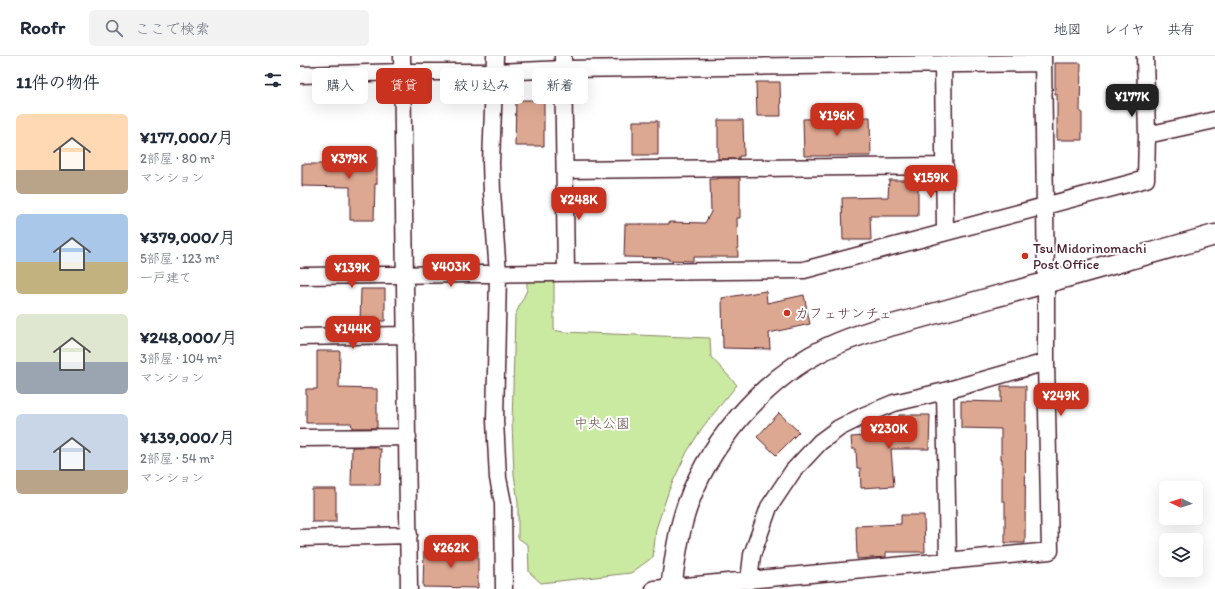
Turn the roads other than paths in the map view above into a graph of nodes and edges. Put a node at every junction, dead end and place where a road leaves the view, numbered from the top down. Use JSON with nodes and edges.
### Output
{"nodes":[{"id":1,"x":1145,"y":56,"type":"edge"},
{"id":2,"x":1043,"y":60,"type":"edge"},
{"id":3,"x":564,"y":62,"type":"edge"},
{"id":4,"x":662,"y":62,"type":"edge"},
{"id":5,"x":402,"y":64,"type":"edge"},
{"id":6,"x":495,"y":64,"type":"edge"},
{"id":7,"x":943,"y":64,"type":"junction"},
{"id":8,"x":300,"y":75,"type":"edge"},
{"id":9,"x":1215,"y":120,"type":"edge"},
{"id":10,"x":1147,"y":135,"type":"junction"},
{"id":11,"x":944,"y":166,"type":"junction"},
{"id":12,"x":565,"y":170,"type":"junction"},
{"id":13,"x":1045,"y":206,"type":"junction"},
{"id":14,"x":945,"y":232,"type":"junction"},
{"id":15,"x":1215,"y":235,"type":"edge"},
{"id":16,"x":566,"y":273,"type":"junction"},
{"id":17,"x":404,"y":274,"type":"junction"},
{"id":18,"x":498,"y":274,"type":"junction"},
{"id":19,"x":300,"y":276,"type":"edge"},
{"id":20,"x":1046,"y":283,"type":"junction"},
{"id":21,"x":406,"y":335,"type":"junction"},
{"id":22,"x":300,"y":337,"type":"edge"},
{"id":23,"x":1046,"y":362,"type":"junction"},
{"id":24,"x":945,"y":391,"type":"junction"},
{"id":25,"x":408,"y":437,"type":"junction"},
{"id":26,"x":300,"y":438,"type":"edge"},
{"id":27,"x":409,"y":535,"type":"junction"},
{"id":28,"x":300,"y":538,"type":"edge"},
{"id":29,"x":948,"y":561,"type":"junction"},
{"id":30,"x":749,"y":581,"type":"junction"},
{"id":31,"x":665,"y":588,"type":"edge"},
{"id":32,"x":409,"y":589,"type":"edge"},
{"id":33,"x":504,"y":589,"type":"edge"}],
"edges":[{"from":1,"to":10,"type":"street"},
{"from":2,"to":7,"type":"street"},
{"from":2,"to":13,"type":"street"},
{"from":3,"to":4,"type":"street"},
{"from":3,"to":6,"type":"street"},
{"from":3,"to":12,"type":"street"},
{"from":4,"to":7,"type":"street"},
{"from":5,"to":6,"type":"street"},
{"from":5,"to":8,"type":"street"},
{"from":5,"to":17,"type":"street"},
{"from":6,"to":18,"type":"street"},
{"from":7,"to":11,"type":"street"},
{"from":9,"to":10,"type":"street"},
{"from":10,"to":13,"type":"street"},
{"from":11,"to":12,"type":"street"},
{"from":11,"to":14,"type":"street"},
{"from":12,"to":16,"type":"street"},
{"from":13,"to":14,"type":"street"},
{"from":13,"to":20,"type":"street"},
{"from":14,"to":16,"type":"street"},
{"from":15,"to":20,"type":"street"},
{"from":16,"to":18,"type":"street"},
{"from":17,"to":18,"type":"street"},
{"from":17,"to":19,"type":"street"},
{"from":17,"to":21,"type":"street"},
{"from":18,"to":33,"type":"street"},
{"from":20,"to":23,"type":"street"},
{"from":20,"to":31,"type":"street"},
{"from":21,"to":22,"type":"street"},
{"from":21,"to":25,"type":"street"},
{"from":23,"to":24,"type":"street"},
{"from":23,"to":29,"type":"street"},
{"from":24,"to":29,"type":"street"},
{"from":24,"to":30,"type":"street"},
{"from":25,"to":26,"type":"street"},
{"from":25,"to":27,"type":"street"},
{"from":27,"to":28,"type":"street"},
{"from":27,"to":32,"type":"street"},
{"from":29,"to":30,"type":"street"},
{"from":30,"to":31,"type":"street"}]}
